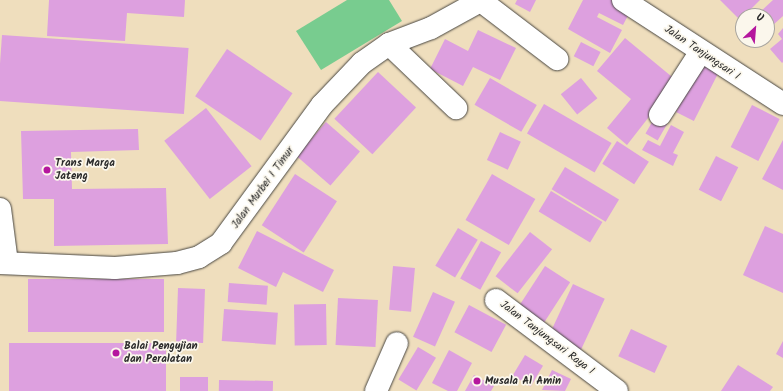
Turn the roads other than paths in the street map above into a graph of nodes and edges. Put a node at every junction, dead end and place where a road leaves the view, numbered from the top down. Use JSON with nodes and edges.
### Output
{"nodes":[{"id":1,"x":623,"y":0,"type":"edge"},
{"id":2,"x":482,"y":1,"type":"edge"},
{"id":3,"x":389,"y":44,"type":"junction"},
{"id":4,"x":700,"y":53,"type":"junction"},
{"id":5,"x":556,"y":59,"type":"dead end"},
{"id":6,"x":783,"y":104,"type":"edge"},
{"id":7,"x":456,"y":108,"type":"dead end"},
{"id":8,"x":660,"y":115,"type":"dead end"},
{"id":9,"x":0,"y":209,"type":"edge"},
{"id":10,"x":4,"y":263,"type":"edge"},
{"id":11,"x":496,"y":300,"type":"dead end"},
{"id":12,"x":397,"y":343,"type":"dead end"},
{"id":13,"x":376,"y":391,"type":"edge"},
{"id":14,"x":617,"y":391,"type":"edge"}],
"edges":[{"from":1,"to":4,"type":"street","name":"Jalan Tanjungsari I"},
{"from":2,"to":3,"type":"street","name":"Jalan Murbei I Timur"},
{"from":2,"to":5,"type":"street"},
{"from":3,"to":7,"type":"street"},
{"from":3,"to":10,"type":"street","name":"Jalan Murbei I Timur"},
{"from":4,"to":6,"type":"street","name":"Jalan Tanjungsari I"},
{"from":4,"to":8,"type":"street"},
{"from":9,"to":10,"type":"street"},
{"from":11,"to":14,"type":"street","name":"Jalan Tanjungsari Raya I"},
{"from":12,"to":13,"type":"street"}]}
